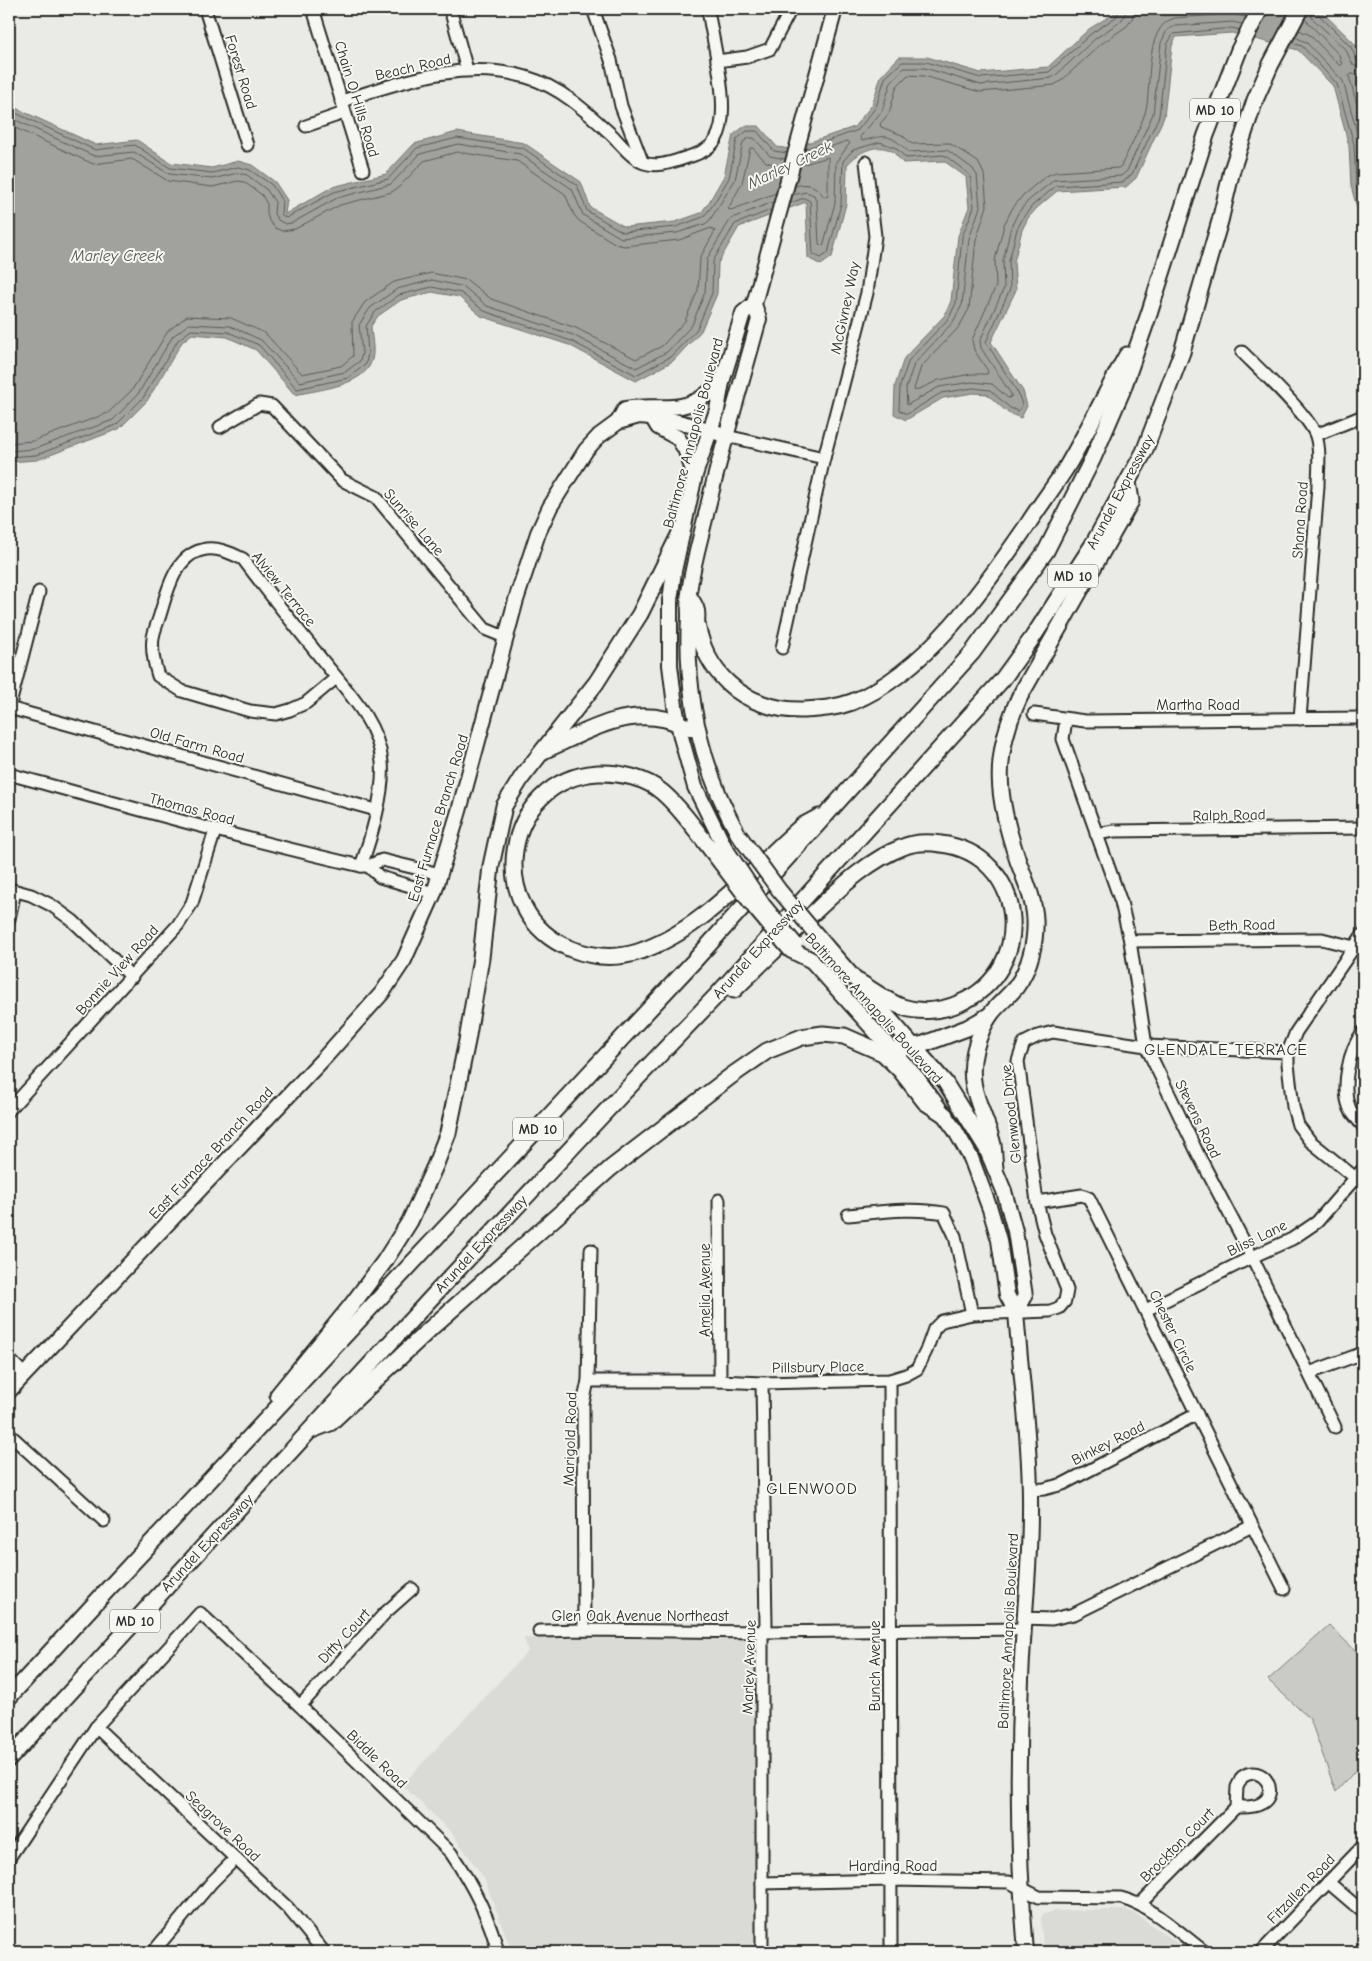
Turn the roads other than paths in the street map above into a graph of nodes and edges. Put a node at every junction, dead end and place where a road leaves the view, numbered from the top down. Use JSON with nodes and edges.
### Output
{"nodes":[{"id":1,"x":205,"y":9,"type":"edge"},
{"id":2,"x":313,"y":9,"type":"edge"},
{"id":3,"x":450,"y":9,"type":"edge"},
{"id":4,"x":593,"y":9,"type":"edge"},
{"id":5,"x":708,"y":9,"type":"edge"},
{"id":6,"x":790,"y":9,"type":"edge"},
{"id":7,"x":836,"y":9,"type":"edge"},
{"id":8,"x":1260,"y":9,"type":"edge"},
{"id":9,"x":1300,"y":9,"type":"edge"},
{"id":10,"x":718,"y":61,"type":"junction"},
{"id":11,"x":466,"y":70,"type":"junction"},
{"id":12,"x":341,"y":101,"type":"junction"},
{"id":13,"x":344,"y":113,"type":"junction"},
{"id":14,"x":306,"y":126,"type":"dead end"},
{"id":15,"x":248,"y":145,"type":"dead end"},
{"id":16,"x":866,"y":162,"type":"dead end"},
{"id":17,"x":643,"y":163,"type":"junction"},
{"id":18,"x":363,"y":170,"type":"dead end"},
{"id":19,"x":754,"y":304,"type":"junction"},
{"id":20,"x":1148,"y":314,"type":"junction"},
{"id":21,"x":1242,"y":352,"type":"dead end"},
{"id":22,"x":722,"y":382,"type":"junction"},
{"id":23,"x":1363,"y":416,"type":"edge"},
{"id":24,"x":652,"y":417,"type":"junction"},
{"id":25,"x":618,"y":422,"type":"junction"},
{"id":26,"x":220,"y":427,"type":"dead end"},
{"id":27,"x":710,"y":430,"type":"junction"},
{"id":28,"x":1316,"y":435,"type":"junction"},
{"id":29,"x":726,"y":436,"type":"junction"},
{"id":30,"x":824,"y":458,"type":"junction"},
{"id":31,"x":695,"y":475,"type":"junction"},
{"id":32,"x":1128,"y":482,"type":"junction"},
{"id":33,"x":682,"y":529,"type":"junction"},
{"id":34,"x":39,"y":592,"type":"dead end"},
{"id":35,"x":689,"y":596,"type":"junction"},
{"id":36,"x":507,"y":638,"type":"junction"},
{"id":37,"x":782,"y":648,"type":"dead end"},
{"id":38,"x":336,"y":678,"type":"junction"},
{"id":39,"x":9,"y":708,"type":"edge"},
{"id":40,"x":1034,"y":714,"type":"dead end"},
{"id":41,"x":1363,"y":718,"type":"edge"},
{"id":42,"x":1300,"y":719,"type":"junction"},
{"id":43,"x":1066,"y":720,"type":"junction"},
{"id":44,"x":678,"y":724,"type":"junction"},
{"id":45,"x":698,"y":730,"type":"junction"},
{"id":46,"x":542,"y":751,"type":"junction"},
{"id":47,"x":9,"y":774,"type":"edge"},
{"id":48,"x":376,"y":810,"type":"junction"},
{"id":49,"x":831,"y":810,"type":"junction"},
{"id":50,"x":1363,"y":828,"type":"edge"},
{"id":51,"x":214,"y":831,"type":"junction"},
{"id":52,"x":1096,"y":834,"type":"junction"},
{"id":53,"x":720,"y":852,"type":"junction"},
{"id":54,"x":364,"y":866,"type":"junction"},
{"id":55,"x":440,"y":874,"type":"junction"},
{"id":56,"x":12,"y":890,"type":"edge"},
{"id":57,"x":434,"y":893,"type":"junction"},
{"id":58,"x":9,"y":918,"type":"edge"},
{"id":59,"x":1363,"y":934,"type":"edge"},
{"id":60,"x":1130,"y":941,"type":"junction"},
{"id":61,"x":1354,"y":947,"type":"junction"},
{"id":62,"x":811,"y":960,"type":"joint"},
{"id":63,"x":132,"y":977,"type":"junction"},
{"id":64,"x":859,"y":982,"type":"junction"},
{"id":65,"x":716,"y":996,"type":"junction"},
{"id":66,"x":990,"y":1015,"type":"junction"},
{"id":67,"x":1363,"y":1032,"type":"edge"},
{"id":68,"x":913,"y":1046,"type":"junction"},
{"id":69,"x":1146,"y":1046,"type":"junction"},
{"id":70,"x":893,"y":1050,"type":"junction"},
{"id":71,"x":1288,"y":1052,"type":"junction"},
{"id":72,"x":9,"y":1110,"type":"edge"},
{"id":73,"x":945,"y":1115,"type":"junction"},
{"id":74,"x":1363,"y":1126,"type":"edge"},
{"id":75,"x":995,"y":1168,"type":"junction"},
{"id":76,"x":1361,"y":1177,"type":"edge"},
{"id":77,"x":719,"y":1200,"type":"dead end"},
{"id":78,"x":1037,"y":1202,"type":"junction"},
{"id":79,"x":848,"y":1215,"type":"dead end"},
{"id":80,"x":591,"y":1250,"type":"dead end"},
{"id":81,"x":1252,"y":1257,"type":"junction"},
{"id":82,"x":1146,"y":1310,"type":"junction"},
{"id":83,"x":1016,"y":1312,"type":"junction"},
{"id":84,"x":972,"y":1314,"type":"junction"},
{"id":85,"x":1363,"y":1353,"type":"edge"},
{"id":86,"x":9,"y":1359,"type":"edge"},
{"id":87,"x":1309,"y":1373,"type":"junction"},
{"id":88,"x":24,"y":1374,"type":"junction"},
{"id":89,"x":890,"y":1380,"type":"junction"},
{"id":90,"x":588,"y":1381,"type":"junction"},
{"id":91,"x":720,"y":1381,"type":"junction"},
{"id":92,"x":762,"y":1383,"type":"junction"},
{"id":93,"x":9,"y":1391,"type":"edge"},
{"id":94,"x":1197,"y":1414,"type":"junction"},
{"id":95,"x":1335,"y":1426,"type":"dead end"},
{"id":96,"x":308,"y":1431,"type":"junction"},
{"id":97,"x":9,"y":1434,"type":"edge"},
{"id":98,"x":243,"y":1445,"type":"junction"},
{"id":99,"x":1030,"y":1490,"type":"junction"},
{"id":100,"x":104,"y":1521,"type":"dead end"},
{"id":101,"x":1252,"y":1526,"type":"junction"},
{"id":102,"x":412,"y":1589,"type":"dead end"},
{"id":103,"x":1284,"y":1589,"type":"dead end"},
{"id":104,"x":1024,"y":1623,"type":"junction"},
{"id":105,"x":584,"y":1630,"type":"junction"},
{"id":106,"x":890,"y":1630,"type":"junction"},
{"id":107,"x":539,"y":1631,"type":"dead end"},
{"id":108,"x":762,"y":1632,"type":"junction"},
{"id":109,"x":9,"y":1697,"type":"edge"},
{"id":110,"x":300,"y":1706,"type":"junction"},
{"id":111,"x":96,"y":1727,"type":"junction"},
{"id":112,"x":9,"y":1759,"type":"edge"},
{"id":113,"x":1236,"y":1807,"type":"dead end"},
{"id":114,"x":1363,"y":1846,"type":"edge"},
{"id":115,"x":9,"y":1858,"type":"edge"},
{"id":116,"x":235,"y":1859,"type":"junction"},
{"id":117,"x":891,"y":1880,"type":"junction"},
{"id":118,"x":1328,"y":1882,"type":"junction"},
{"id":119,"x":762,"y":1883,"type":"junction"},
{"id":120,"x":1022,"y":1888,"type":"junction"},
{"id":121,"x":1140,"y":1904,"type":"junction"},
{"id":122,"x":1363,"y":1912,"type":"edge"},
{"id":123,"x":153,"y":1952,"type":"edge"},
{"id":124,"x":324,"y":1952,"type":"edge"},
{"id":125,"x":498,"y":1952,"type":"edge"},
{"id":126,"x":762,"y":1952,"type":"edge"},
{"id":127,"x":891,"y":1952,"type":"edge"},
{"id":128,"x":1026,"y":1952,"type":"edge"},
{"id":129,"x":1205,"y":1952,"type":"edge"},
{"id":130,"x":1261,"y":1952,"type":"edge"}],
"edges":[{"from":1,"to":15,"type":"street","name":"Forest Road"},
{"from":2,"to":12,"type":"street","name":"Chain O Hills Road"},
{"from":3,"to":11,"type":"street"},
{"from":4,"to":17,"type":"street"},
{"from":5,"to":10,"type":"street"},
{"from":6,"to":10,"type":"street"},
{"from":7,"to":19,"type":"main road","name":"Baltimore Annapolis Boulevard"},
{"from":8,"to":20,"type":"highway","number":"MD 10"},
{"from":9,"to":32,"type":"highway","name":"Arundel Expressway","number":"MD 10"},
{"from":10,"to":17,"type":"street"},
{"from":11,"to":12,"type":"street","name":"Beach Road"},
{"from":11,"to":17,"type":"street","name":"Beach Road"},
{"from":12,"to":13,"type":"street","name":"Chain O Hills Road"},
{"from":13,"to":14,"type":"street"},
{"from":13,"to":18,"type":"street","name":"Chain O Hills Road"},
{"from":16,"to":30,"type":"street","name":"McGivney Way"},
{"from":19,"to":22,"type":"main road","name":"Baltimore Annapolis Boulevard"},
{"from":19,"to":29,"type":"main road","name":"Baltimore Annapolis Boulevard"},
{"from":20,"to":35,"type":"highway"},
{"from":20,"to":49,"type":"highway","number":"MD 10"},
{"from":21,"to":28,"type":"street","name":"Shana Road"},
{"from":22,"to":25,"type":"main road"},
{"from":22,"to":27,"type":"main road","name":"Baltimore Annapolis Boulevard"},
{"from":23,"to":28,"type":"street"},
{"from":24,"to":25,"type":"main road","name":"East Furnace Branch Road"},
{"from":24,"to":27,"type":"main road","name":"East Furnace Branch Road"},
{"from":24,"to":31,"type":"main road"},
{"from":25,"to":36,"type":"main road","name":"East Furnace Branch Road"},
{"from":26,"to":36,"type":"street","name":"Sunrise Lane"},
{"from":27,"to":29,"type":"main road","name":"East Furnace Branch Road"},
{"from":27,"to":31,"type":"main road","name":"Baltimore Annapolis Boulevard"},
{"from":28,"to":42,"type":"street","name":"Shana Road"},
{"from":29,"to":30,"type":"street"},
{"from":29,"to":35,"type":"main road","name":"Baltimore Annapolis Boulevard"},
{"from":30,"to":37,"type":"street","name":"McGivney Way"},
{"from":31,"to":33,"type":"main road","name":"Baltimore Annapolis Boulevard"},
{"from":32,"to":65,"type":"highway","name":"Arundel Expressway","number":"MD 10"},
{"from":32,"to":66,"type":"highway"},
{"from":33,"to":44,"type":"main road","name":"Baltimore Annapolis Boulevard"},
{"from":33,"to":46,"type":"highway"},
{"from":34,"to":39,"type":"street"},
{"from":35,"to":45,"type":"main road","name":"Baltimore Annapolis Boulevard"},
{"from":36,"to":55,"type":"main road","name":"East Furnace Branch Road"},
{"from":38,"to":38,"type":"street","name":"Alview Terrace"},
{"from":38,"to":48,"type":"street","name":"Alview Terrace"},
{"from":39,"to":48,"type":"street","name":"Old Farm Road"},
{"from":40,"to":43,"type":"street","name":"Martha Road"},
{"from":41,"to":42,"type":"street","name":"Martha Road"},
{"from":42,"to":43,"type":"street","name":"Martha Road"},
{"from":43,"to":52,"type":"street","name":"Stevens Road"},
{"from":44,"to":45,"type":"highway"},
{"from":44,"to":46,"type":"highway"},
{"from":44,"to":53,"type":"main road","name":"Baltimore Annapolis Boulevard"},
{"from":45,"to":64,"type":"main road","name":"Baltimore Annapolis Boulevard","bridge":true},
{"from":46,"to":98,"type":"highway"},
{"from":47,"to":51,"type":"street","name":"Thomas Road"},
{"from":48,"to":54,"type":"street","name":"Alview Terrace"},
{"from":49,"to":53,"type":"highway"},
{"from":49,"to":98,"type":"highway","number":"MD 10"},
{"from":50,"to":52,"type":"street","name":"Ralph Road"},
{"from":51,"to":54,"type":"street","name":"Thomas Road"},
{"from":51,"to":63,"type":"street","name":"Bonnie View Road"},
{"from":52,"to":60,"type":"street","name":"Stevens Road"},
{"from":53,"to":62,"type":"highway","bridge":true},
{"from":54,"to":55,"type":"street","name":"Thomas Road"},
{"from":54,"to":57,"type":"street","name":"Thomas Road"},
{"from":55,"to":57,"type":"main road","name":"East Furnace Branch Road"},
{"from":56,"to":58,"type":"street"},
{"from":56,"to":63,"type":"street"},
{"from":57,"to":88,"type":"main road","name":"East Furnace Branch Road"},
{"from":59,"to":61,"type":"street"},
{"from":60,"to":61,"type":"street","name":"Beth Road"},
{"from":60,"to":69,"type":"street","name":"Stevens Road"},
{"from":61,"to":71,"type":"street"},
{"from":62,"to":70,"type":"main road","name":"Baltimore Annapolis Boulevard"},
{"from":63,"to":72,"type":"street","name":"Bonnie View Road"},
{"from":64,"to":65,"type":"highway"},
{"from":64,"to":68,"type":"main road","name":"Baltimore Annapolis Boulevard"},
{"from":65,"to":96,"type":"highway","name":"Arundel Expressway","number":"MD 10"},
{"from":66,"to":68,"type":"highway"},
{"from":66,"to":75,"type":"highway"},
{"from":67,"to":74,"type":"street"},
{"from":68,"to":70,"type":"highway"},
{"from":68,"to":75,"type":"main road","name":"Baltimore Annapolis Boulevard"},
{"from":69,"to":71,"type":"street","name":"Glenwood Drive"},
{"from":69,"to":78,"type":"street","name":"Glenwood Drive"},
{"from":69,"to":81,"type":"street","name":"Stevens Road"},
{"from":70,"to":73,"type":"main road","name":"Baltimore Annapolis Boulevard"},
{"from":71,"to":76,"type":"street"},
{"from":73,"to":83,"type":"main road","name":"Baltimore Annapolis Boulevard"},
{"from":73,"to":96,"type":"highway"},
{"from":75,"to":83,"type":"main road","name":"Baltimore Annapolis Boulevard"},
{"from":76,"to":81,"type":"street","name":"Bliss Lane"},
{"from":77,"to":91,"type":"street","name":"Amelia Avenue"},
{"from":78,"to":82,"type":"street","name":"Chester Circle"},
{"from":78,"to":83,"type":"street","name":"Glenwood Drive"},
{"from":79,"to":84,"type":"street"},
{"from":80,"to":90,"type":"street","name":"Marigold Road"},
{"from":81,"to":82,"type":"street","name":"Bliss Lane"},
{"from":81,"to":87,"type":"street","name":"Stevens Road"},
{"from":82,"to":94,"type":"street","name":"Chester Circle"},
{"from":83,"to":84,"type":"street","name":"Pillsbury Place"},
{"from":83,"to":99,"type":"main road","name":"Baltimore Annapolis Boulevard"},
{"from":84,"to":89,"type":"street","name":"Pillsbury Place"},
{"from":85,"to":87,"type":"street"},
{"from":86,"to":88,"type":"street"},
{"from":87,"to":95,"type":"street","name":"Stevens Road"},
{"from":88,"to":93,"type":"main road","name":"East Furnace Branch Road"},
{"from":89,"to":92,"type":"street","name":"Pillsbury Place"},
{"from":89,"to":106,"type":"street","name":"Bunch Avenue"},
{"from":90,"to":91,"type":"street","name":"Pillsbury Place"},
{"from":90,"to":105,"type":"street","name":"Marigold Road"},
{"from":91,"to":92,"type":"street","name":"Pillsbury Place"},
{"from":92,"to":108,"type":"street","name":"Marley Avenue"},
{"from":94,"to":99,"type":"street","name":"Binkey Road"},
{"from":94,"to":101,"type":"street","name":"Chester Circle"},
{"from":96,"to":112,"type":"highway","name":"Arundel Expressway","number":"MD 10"},
{"from":97,"to":100,"type":"street"},
{"from":98,"to":109,"type":"highway","number":"MD 10"},
{"from":99,"to":104,"type":"main road","name":"Baltimore Annapolis Boulevard"},
{"from":101,"to":103,"type":"street","name":"Chester Circle"},
{"from":101,"to":104,"type":"street"},
{"from":102,"to":110,"type":"street","name":"Ditty Court"},
{"from":104,"to":106,"type":"street","name":"Glen Oak Avenue Northeast"},
{"from":104,"to":120,"type":"main road","name":"Baltimore Annapolis Boulevard"},
{"from":105,"to":107,"type":"street","name":"Glen Oak Avenue Northeast"},
{"from":105,"to":108,"type":"street","name":"Glen Oak Avenue Northeast"},
{"from":106,"to":108,"type":"street","name":"Glen Oak Avenue Northeast"},
{"from":106,"to":117,"type":"street","name":"Bunch Avenue"},
{"from":108,"to":119,"type":"street","name":"Marley Avenue"},
{"from":110,"to":111,"type":"street","name":"Biddle Road"},
{"from":110,"to":125,"type":"street","name":"Biddle Road"},
{"from":111,"to":115,"type":"street"},
{"from":111,"to":116,"type":"street","name":"Seagrove Road"},
{"from":113,"to":121,"type":"street","name":"Brockton Court"},
{"from":114,"to":118,"type":"street","name":"Fitzallen Road"},
{"from":116,"to":123,"type":"street"},
{"from":116,"to":124,"type":"street","name":"Seagrove Road"},
{"from":117,"to":119,"type":"street","name":"Harding Road"},
{"from":117,"to":120,"type":"street","name":"Harding Road"},
{"from":117,"to":127,"type":"street","name":"Bunch Avenue"},
{"from":118,"to":122,"type":"street"},
{"from":118,"to":130,"type":"street","name":"Fitzallen Road"},
{"from":119,"to":126,"type":"street","name":"Marley Avenue"},
{"from":120,"to":121,"type":"street","name":"Harding Road"},
{"from":120,"to":128,"type":"main road","name":"Baltimore Annapolis Boulevard"},
{"from":121,"to":129,"type":"street"}]}
